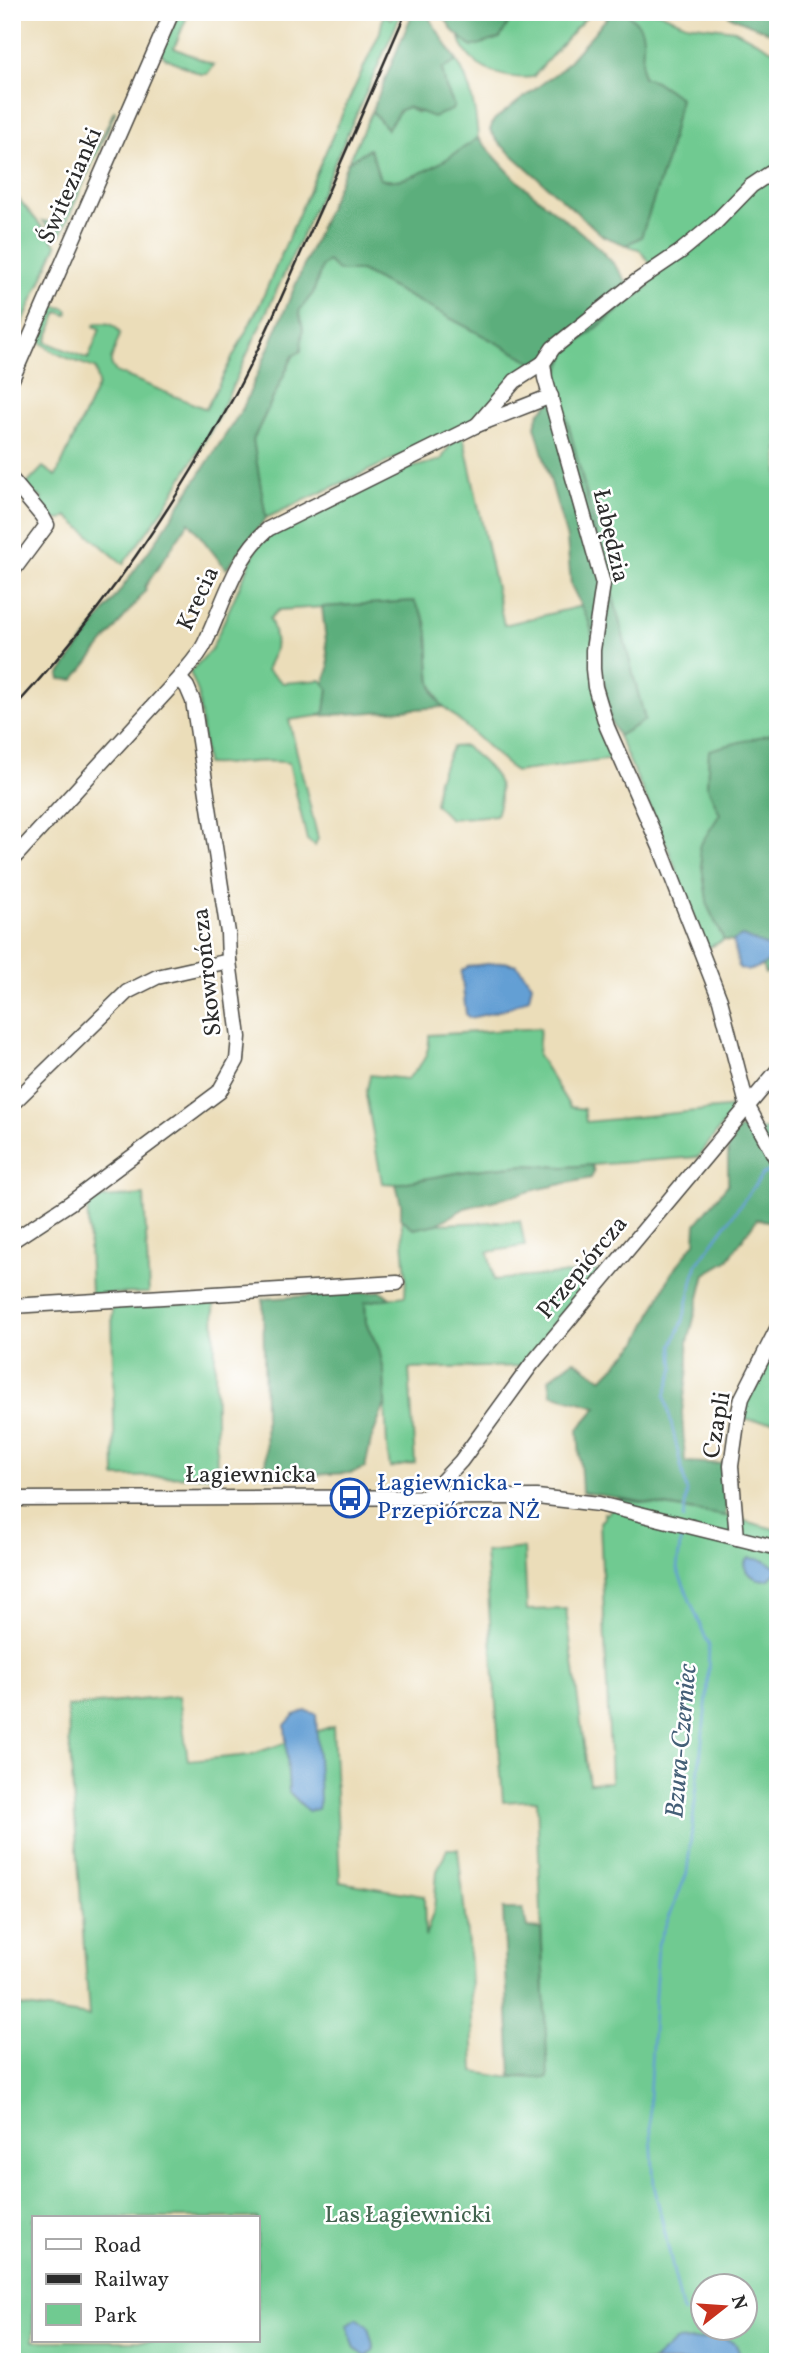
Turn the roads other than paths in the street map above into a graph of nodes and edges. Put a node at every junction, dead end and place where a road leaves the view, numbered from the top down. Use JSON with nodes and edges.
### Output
{"nodes":[{"id":1,"x":172,"y":12,"type":"edge"},
{"id":2,"x":778,"y":167,"type":"edge"},
{"id":3,"x":543,"y":363,"type":"junction"},
{"id":4,"x":12,"y":379,"type":"edge"},
{"id":5,"x":551,"y":396,"type":"junction"},
{"id":6,"x":477,"y":425,"type":"junction"},
{"id":7,"x":12,"y":480,"type":"edge"},
{"id":8,"x":12,"y":572,"type":"edge"},
{"id":9,"x":179,"y":678,"type":"junction"},
{"id":10,"x":12,"y":860,"type":"edge"},
{"id":11,"x":229,"y":961,"type":"junction"},
{"id":12,"x":778,"y":1070,"type":"edge"},
{"id":13,"x":12,"y":1104,"type":"edge"},
{"id":14,"x":747,"y":1105,"type":"junction"},
{"id":15,"x":777,"y":1160,"type":"edge"},
{"id":16,"x":12,"y":1241,"type":"edge"},
{"id":17,"x":397,"y":1283,"type":"dead end"},
{"id":18,"x":12,"y":1306,"type":"edge"},
{"id":19,"x":778,"y":1327,"type":"edge"},
{"id":20,"x":427,"y":1497,"type":"junction"},
{"id":21,"x":12,"y":1499,"type":"edge"},
{"id":22,"x":737,"y":1538,"type":"junction"},
{"id":23,"x":778,"y":1548,"type":"edge"}],
"edges":[{"from":1,"to":4,"type":"street","name":"Świtezianki"},
{"from":2,"to":3,"type":"street"},
{"from":3,"to":5,"type":"street","name":"Łabędzia"},
{"from":3,"to":6,"type":"street","name":"Krecia"},
{"from":5,"to":6,"type":"street","name":"Krecia"},
{"from":5,"to":14,"type":"street","name":"Łabędzia"},
{"from":6,"to":9,"type":"street","name":"Krecia"},
{"from":7,"to":8,"type":"street"},
{"from":9,"to":10,"type":"street","name":"Krecia"},
{"from":9,"to":11,"type":"street","name":"Skowrończa"},
{"from":11,"to":13,"type":"street"},
{"from":11,"to":16,"type":"street","name":"Skowrończa"},
{"from":12,"to":14,"type":"street","name":"Przepiórcza"},
{"from":14,"to":15,"type":"street","name":"Łabędzia"},
{"from":14,"to":20,"type":"street","name":"Przepiórcza"},
{"from":17,"to":18,"type":"street"},
{"from":19,"to":22,"type":"street","name":"Czapli"},
{"from":20,"to":21,"type":"street","name":"Łagiewnicka"},
{"from":20,"to":22,"type":"street","name":"Łagiewnicka"},
{"from":22,"to":23,"type":"street","name":"Łagiewnicka"}]}
